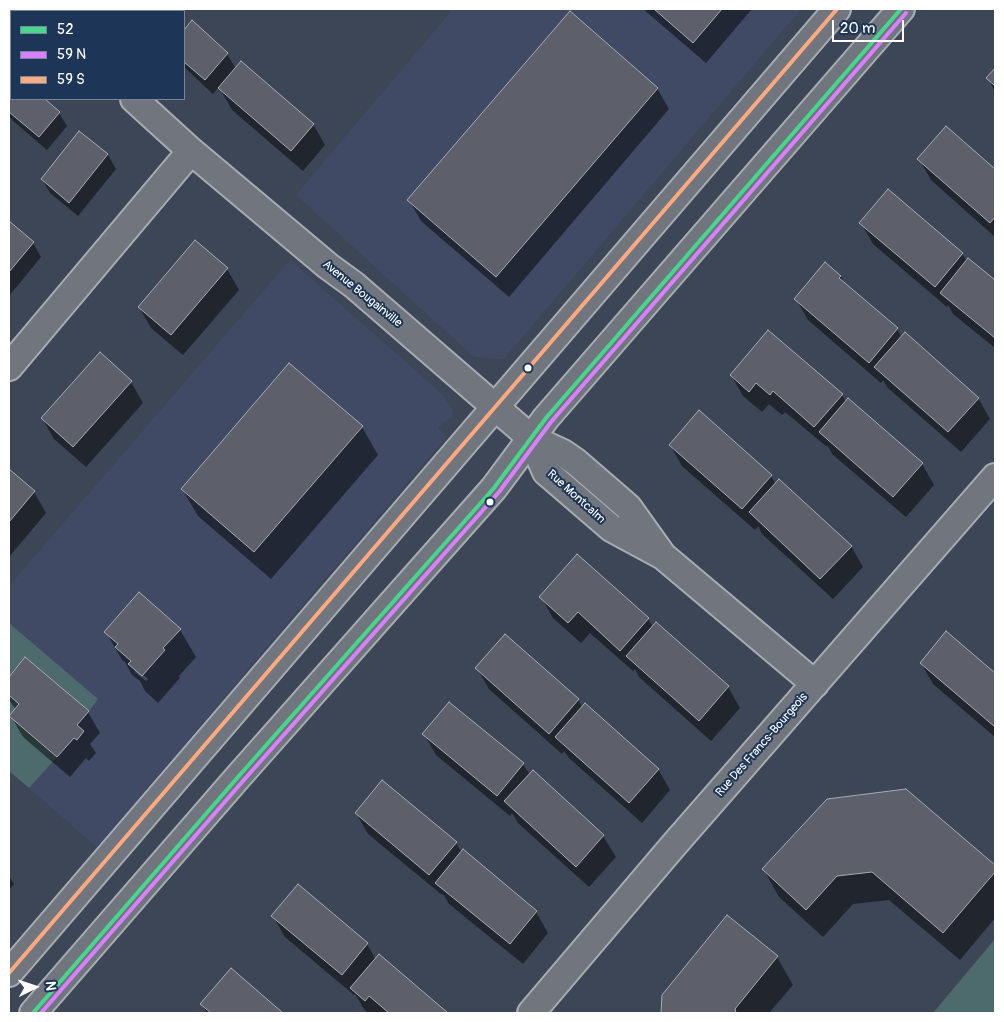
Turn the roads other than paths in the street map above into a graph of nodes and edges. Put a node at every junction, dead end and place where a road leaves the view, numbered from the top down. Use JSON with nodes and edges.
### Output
{"nodes":[{"id":1,"x":837,"y":9,"type":"edge"},
{"id":2,"x":901,"y":9,"type":"edge"},
{"id":3,"x":135,"y":100,"type":"edge"},
{"id":4,"x":191,"y":151,"type":"junction"},
{"id":5,"x":9,"y":367,"type":"edge"},
{"id":6,"x":495,"y":407,"type":"junction"},
{"id":7,"x":531,"y":438,"type":"junction"},
{"id":8,"x":995,"y":477,"type":"edge"},
{"id":9,"x":815,"y":684,"type":"junction"},
{"id":10,"x":9,"y":973,"type":"edge"},
{"id":11,"x":33,"y":1013,"type":"edge"},
{"id":12,"x":531,"y":1013,"type":"edge"}],
"edges":[{"from":1,"to":6,"type":"street"},
{"from":2,"to":7,"type":"street"},
{"from":3,"to":4,"type":"street","name":"Avenue Bougainville"},
{"from":4,"to":5,"type":"street"},
{"from":4,"to":6,"type":"street","name":"Avenue Bougainville"},
{"from":6,"to":7,"type":"street","name":"Avenue Bougainville"},
{"from":6,"to":10,"type":"street"},
{"from":7,"to":9,"type":"street","name":"Rue Montcalm"},
{"from":7,"to":11,"type":"street"},
{"from":8,"to":9,"type":"street","name":"Rue Des Francs-Bourgeois"},
{"from":9,"to":12,"type":"street","name":"Rue Des Francs-Bourgeois"}]}
